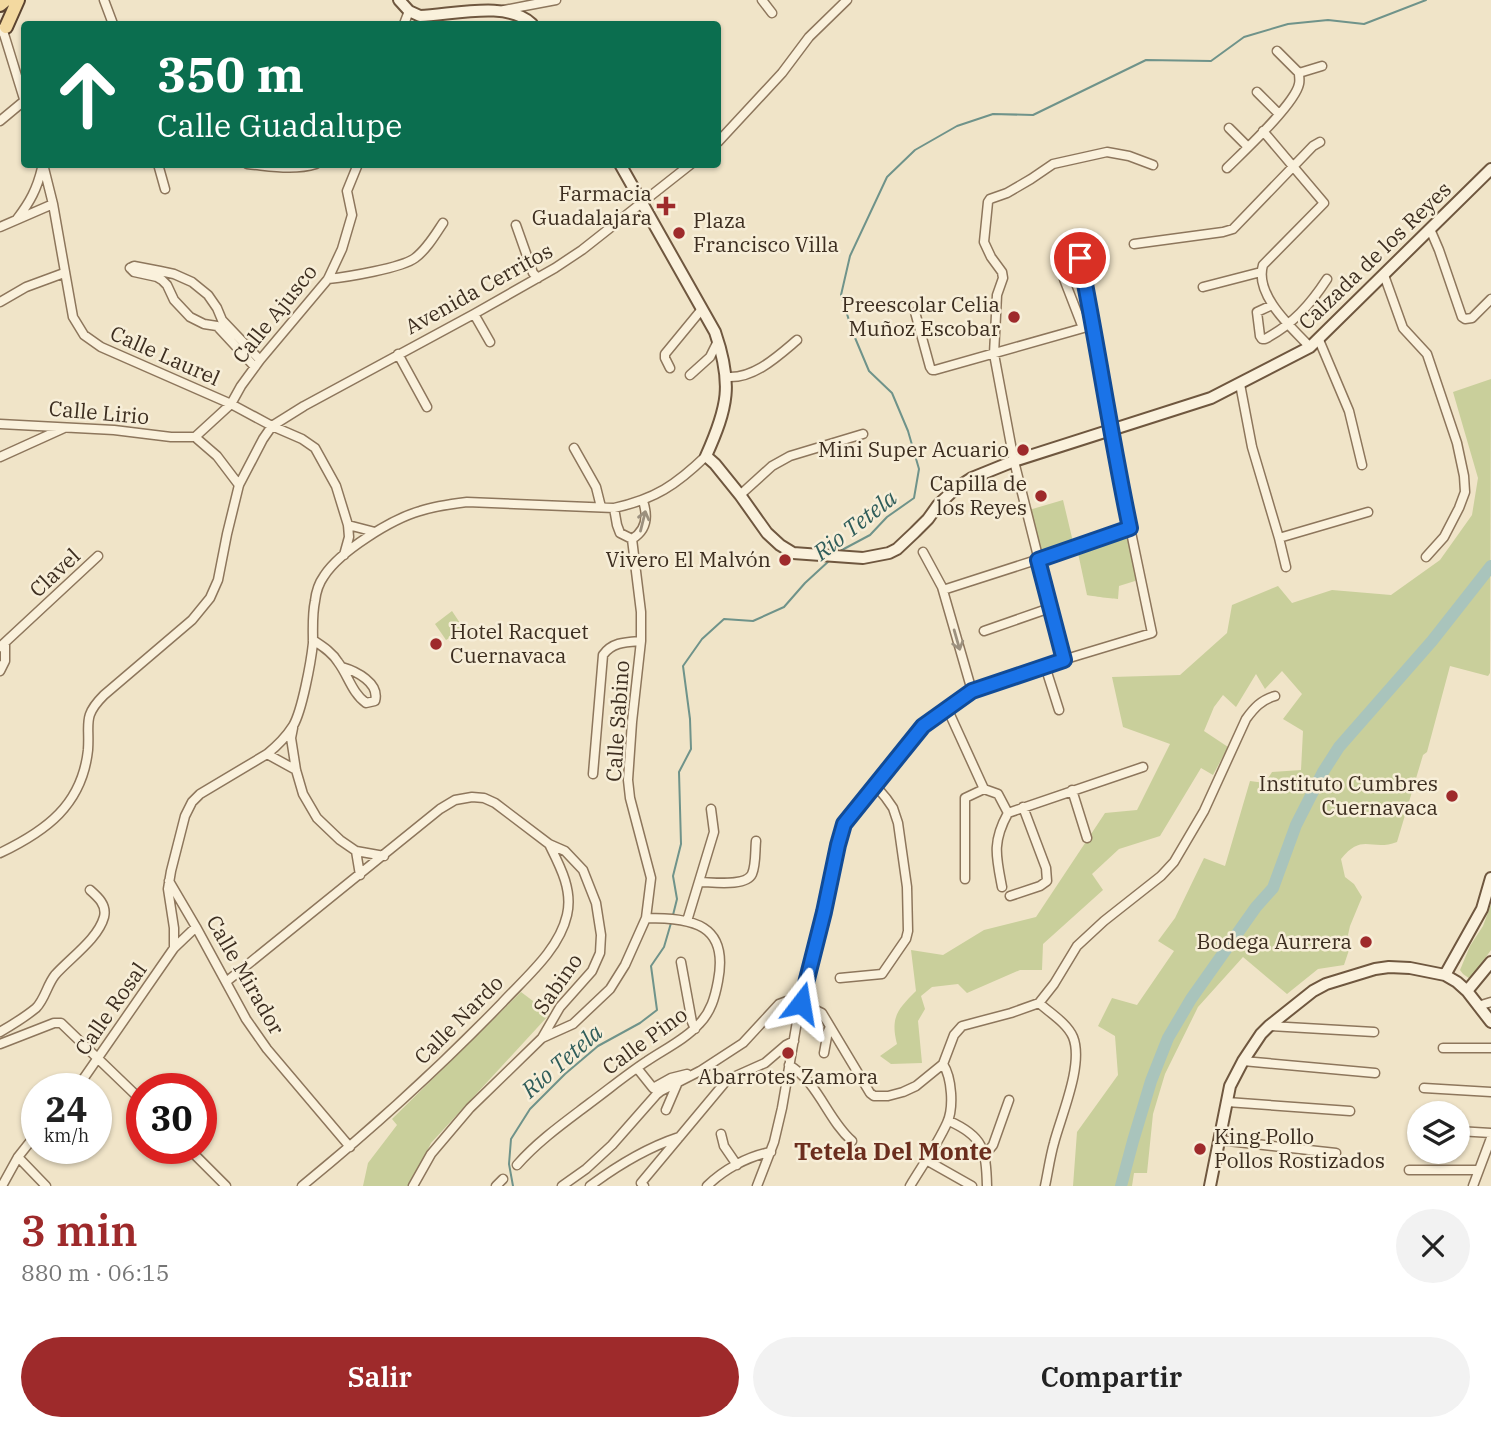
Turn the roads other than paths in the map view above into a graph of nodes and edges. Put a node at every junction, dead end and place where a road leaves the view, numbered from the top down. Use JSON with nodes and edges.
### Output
{"nodes":[{"id":1,"x":18,"y":0,"type":"edge"},
{"id":2,"x":104,"y":0,"type":"edge"},
{"id":3,"x":399,"y":0,"type":"edge"},
{"id":4,"x":556,"y":0,"type":"edge"},
{"id":5,"x":762,"y":0,"type":"edge"},
{"id":6,"x":847,"y":0,"type":"edge"},
{"id":7,"x":3,"y":1,"type":"edge"},
{"id":8,"x":504,"y":10,"type":"junction"},
{"id":9,"x":409,"y":11,"type":"junction"},
{"id":10,"x":772,"y":13,"type":"dead end"},
{"id":11,"x":428,"y":16,"type":"junction"},
{"id":12,"x":445,"y":19,"type":"edge"},
{"id":13,"x":112,"y":21,"type":"edge"},
{"id":14,"x":405,"y":21,"type":"edge"},
{"id":15,"x":419,"y":21,"type":"edge"},
{"id":16,"x":529,"y":21,"type":"edge"},
{"id":17,"x":3,"y":30,"type":"edge"},
{"id":18,"x":1277,"y":51,"type":"dead end"},
{"id":19,"x":1322,"y":66,"type":"dead end"},
{"id":20,"x":1299,"y":73,"type":"junction"},
{"id":21,"x":21,"y":90,"type":"edge"},
{"id":22,"x":1257,"y":92,"type":"dead end"},
{"id":23,"x":21,"y":103,"type":"edge"},
{"id":24,"x":1279,"y":114,"type":"junction"},
{"id":25,"x":0,"y":121,"type":"edge"},
{"id":26,"x":1230,"y":128,"type":"dead end"},
{"id":27,"x":1264,"y":131,"type":"junction"},
{"id":28,"x":721,"y":139,"type":"edge"},
{"id":29,"x":1320,"y":142,"type":"dead end"},
{"id":30,"x":1248,"y":147,"type":"junction"},
{"id":31,"x":1153,"y":165,"type":"dead end"},
{"id":32,"x":1292,"y":167,"type":"junction"},
{"id":33,"x":42,"y":168,"type":"edge"},
{"id":34,"x":44,"y":168,"type":"edge"},
{"id":35,"x":159,"y":168,"type":"edge"},
{"id":36,"x":356,"y":168,"type":"edge"},
{"id":37,"x":622,"y":168,"type":"edge"},
{"id":38,"x":686,"y":168,"type":"edge"},
{"id":39,"x":1227,"y":168,"type":"dead end"},
{"id":40,"x":1491,"y":169,"type":"edge"},
{"id":41,"x":165,"y":189,"type":"dead end"},
{"id":42,"x":642,"y":203,"type":"junction"},
{"id":43,"x":53,"y":204,"type":"junction"},
{"id":44,"x":17,"y":219,"type":"junction"},
{"id":45,"x":443,"y":223,"type":"dead end"},
{"id":46,"x":516,"y":225,"type":"dead end"},
{"id":47,"x":0,"y":227,"type":"edge"},
{"id":48,"x":1430,"y":229,"type":"junction"},
{"id":49,"x":1076,"y":235,"type":"dead end"},
{"id":50,"x":1134,"y":244,"type":"dead end"},
{"id":51,"x":1261,"y":272,"type":"junction"},
{"id":52,"x":64,"y":273,"type":"junction"},
{"id":53,"x":174,"y":274,"type":"junction"},
{"id":54,"x":1384,"y":275,"type":"junction"},
{"id":55,"x":538,"y":278,"type":"junction"},
{"id":56,"x":328,"y":279,"type":"junction"},
{"id":57,"x":1065,"y":279,"type":"dead end"},
{"id":58,"x":1327,"y":279,"type":"dead end"},
{"id":59,"x":167,"y":285,"type":"junction"},
{"id":60,"x":1203,"y":287,"type":"dead end"},
{"id":61,"x":1491,"y":299,"type":"edge"},
{"id":62,"x":0,"y":302,"type":"edge"},
{"id":63,"x":1272,"y":305,"type":"junction"},
{"id":64,"x":702,"y":309,"type":"junction"},
{"id":65,"x":915,"y":312,"type":"dead end"},
{"id":66,"x":474,"y":314,"type":"junction"},
{"id":67,"x":219,"y":323,"type":"junction"},
{"id":68,"x":1094,"y":325,"type":"junction"},
{"id":69,"x":1289,"y":326,"type":"junction"},
{"id":70,"x":1083,"y":328,"type":"junction"},
{"id":71,"x":797,"y":340,"type":"dead end"},
{"id":72,"x":718,"y":341,"type":"junction"},
{"id":73,"x":490,"y":342,"type":"dead end"},
{"id":74,"x":1315,"y":343,"type":"junction"},
{"id":75,"x":398,"y":354,"type":"junction"},
{"id":76,"x":994,"y":354,"type":"junction"},
{"id":77,"x":257,"y":364,"type":"junction"},
{"id":78,"x":670,"y":368,"type":"dead end"},
{"id":79,"x":690,"y":375,"type":"dead end"},
{"id":80,"x":727,"y":377,"type":"junction"},
{"id":81,"x":1240,"y":384,"type":"junction"},
{"id":82,"x":231,"y":404,"type":"junction"},
{"id":83,"x":427,"y":407,"type":"dead end"},
{"id":84,"x":0,"y":425,"type":"edge"},
{"id":85,"x":272,"y":426,"type":"junction"},
{"id":86,"x":64,"y":428,"type":"junction"},
{"id":87,"x":1111,"y":430,"type":"junction"},
{"id":88,"x":863,"y":434,"type":"dead end"},
{"id":89,"x":195,"y":437,"type":"junction"},
{"id":90,"x":574,"y":448,"type":"dead end"},
{"id":91,"x":706,"y":456,"type":"junction"},
{"id":92,"x":0,"y":457,"type":"edge"},
{"id":93,"x":1014,"y":461,"type":"junction"},
{"id":94,"x":1362,"y":465,"type":"dead end"},
{"id":95,"x":239,"y":485,"type":"junction"},
{"id":96,"x":740,"y":495,"type":"junction"},
{"id":97,"x":643,"y":501,"type":"junction"},
{"id":98,"x":601,"y":508,"type":"junction"},
{"id":99,"x":614,"y":508,"type":"junction"},
{"id":100,"x":1368,"y":512,"type":"dead end"},
{"id":101,"x":348,"y":525,"type":"junction"},
{"id":102,"x":1130,"y":528,"type":"junction"},
{"id":103,"x":375,"y":532,"type":"junction"},
{"id":104,"x":1279,"y":538,"type":"junction"},
{"id":105,"x":632,"y":539,"type":"junction"},
{"id":106,"x":923,"y":552,"type":"dead end"},
{"id":107,"x":344,"y":555,"type":"junction"},
{"id":108,"x":97,"y":556,"type":"dead end"},
{"id":109,"x":1426,"y":557,"type":"dead end"},
{"id":110,"x":1038,"y":560,"type":"junction"},
{"id":111,"x":1286,"y":567,"type":"dead end"},
{"id":112,"x":943,"y":590,"type":"junction"},
{"id":113,"x":1051,"y":608,"type":"junction"},
{"id":114,"x":984,"y":631,"type":"dead end"},
{"id":115,"x":313,"y":640,"type":"junction"},
{"id":116,"x":641,"y":640,"type":"junction"},
{"id":117,"x":3,"y":645,"type":"edge"},
{"id":118,"x":1064,"y":660,"type":"junction"},
{"id":119,"x":1045,"y":666,"type":"junction"},
{"id":120,"x":342,"y":667,"type":"junction"},
{"id":121,"x":0,"y":671,"type":"edge"},
{"id":122,"x":972,"y":691,"type":"junction"},
{"id":123,"x":1275,"y":696,"type":"dead end"},
{"id":124,"x":947,"y":708,"type":"junction"},
{"id":125,"x":1059,"y":710,"type":"dead end"},
{"id":126,"x":294,"y":724,"type":"junction"},
{"id":127,"x":267,"y":754,"type":"junction"},
{"id":128,"x":1143,"y":767,"type":"dead end"},
{"id":129,"x":296,"y":770,"type":"junction"},
{"id":130,"x":593,"y":774,"type":"dead end"},
{"id":131,"x":875,"y":785,"type":"junction"},
{"id":132,"x":984,"y":789,"type":"junction"},
{"id":133,"x":1072,"y":790,"type":"junction"},
{"id":134,"x":1023,"y":807,"type":"junction"},
{"id":135,"x":712,"y":809,"type":"dead end"},
{"id":136,"x":1008,"y":813,"type":"junction"},
{"id":137,"x":1087,"y":838,"type":"dead end"},
{"id":138,"x":756,"y":841,"type":"dead end"},
{"id":139,"x":549,"y":844,"type":"junction"},
{"id":140,"x":356,"y":851,"type":"junction"},
{"id":141,"x":0,"y":853,"type":"edge"},
{"id":142,"x":384,"y":856,"type":"junction"},
{"id":143,"x":574,"y":861,"type":"junction"},
{"id":144,"x":560,"y":867,"type":"junction"},
{"id":145,"x":360,"y":875,"type":"junction"},
{"id":146,"x":1491,"y":878,"type":"edge"},
{"id":147,"x":965,"y":879,"type":"dead end"},
{"id":148,"x":169,"y":881,"type":"junction"},
{"id":149,"x":699,"y":882,"type":"junction"},
{"id":150,"x":1002,"y":887,"type":"dead end"},
{"id":151,"x":90,"y":890,"type":"dead end"},
{"id":152,"x":1010,"y":896,"type":"dead end"},
{"id":153,"x":646,"y":918,"type":"junction"},
{"id":154,"x":685,"y":921,"type":"junction"},
{"id":155,"x":196,"y":927,"type":"junction"},
{"id":156,"x":174,"y":948,"type":"junction"},
{"id":157,"x":681,"y":962,"type":"dead end"},
{"id":158,"x":1491,"y":962,"type":"edge"},
{"id":159,"x":1445,"y":975,"type":"junction"},
{"id":160,"x":840,"y":978,"type":"dead end"},
{"id":161,"x":226,"y":982,"type":"junction"},
{"id":162,"x":1467,"y":991,"type":"junction"},
{"id":163,"x":1491,"y":1002,"type":"edge"},
{"id":164,"x":801,"y":1003,"type":"junction"},
{"id":165,"x":1039,"y":1003,"type":"junction"},
{"id":166,"x":1478,"y":1006,"type":"junction"},
{"id":167,"x":1491,"y":1023,"type":"edge"},
{"id":168,"x":1269,"y":1026,"type":"junction"},
{"id":169,"x":830,"y":1027,"type":"junction"},
{"id":170,"x":695,"y":1029,"type":"junction"},
{"id":171,"x":0,"y":1032,"type":"edge"},
{"id":172,"x":1374,"y":1032,"type":"dead end"},
{"id":173,"x":542,"y":1038,"type":"junction"},
{"id":174,"x":794,"y":1041,"type":"junction"},
{"id":175,"x":0,"y":1044,"type":"edge"},
{"id":176,"x":1443,"y":1048,"type":"dead end"},
{"id":177,"x":1491,"y":1048,"type":"edge"},
{"id":178,"x":824,"y":1053,"type":"dead end"},
{"id":179,"x":99,"y":1058,"type":"junction"},
{"id":180,"x":1243,"y":1061,"type":"junction"},
{"id":181,"x":943,"y":1064,"type":"junction"},
{"id":182,"x":789,"y":1065,"type":"junction"},
{"id":183,"x":637,"y":1068,"type":"junction"},
{"id":184,"x":700,"y":1071,"type":"junction"},
{"id":185,"x":88,"y":1073,"type":"edge"},
{"id":186,"x":1375,"y":1073,"type":"dead end"},
{"id":187,"x":678,"y":1082,"type":"junction"},
{"id":188,"x":126,"y":1085,"type":"edge"},
{"id":189,"x":1424,"y":1088,"type":"dead end"},
{"id":190,"x":1491,"y":1092,"type":"edge"},
{"id":191,"x":1009,"y":1100,"type":"dead end"},
{"id":192,"x":1227,"y":1102,"type":"junction"},
{"id":193,"x":666,"y":1110,"type":"dead end"},
{"id":194,"x":1349,"y":1111,"type":"dead end"},
{"id":195,"x":949,"y":1121,"type":"junction"},
{"id":196,"x":1470,"y":1132,"type":"edge"},
{"id":197,"x":721,"y":1134,"type":"dead end"},
{"id":198,"x":1491,"y":1135,"type":"edge"},
{"id":199,"x":680,"y":1137,"type":"junction"},
{"id":200,"x":1219,"y":1140,"type":"junction"},
{"id":201,"x":852,"y":1142,"type":"dead end"},
{"id":202,"x":350,"y":1147,"type":"junction"},
{"id":203,"x":771,"y":1152,"type":"junction"},
{"id":204,"x":21,"y":1153,"type":"edge"},
{"id":205,"x":1336,"y":1153,"type":"dead end"},
{"id":206,"x":984,"y":1156,"type":"junction"},
{"id":207,"x":18,"y":1157,"type":"junction"},
{"id":208,"x":1487,"y":1159,"type":"edge"},
{"id":209,"x":926,"y":1160,"type":"junction"},
{"id":210,"x":204,"y":1164,"type":"edge"},
{"id":211,"x":737,"y":1165,"type":"junction"},
{"id":212,"x":517,"y":1166,"type":"dead end"},
{"id":213,"x":1409,"y":1170,"type":"dead end"},
{"id":214,"x":1478,"y":1170,"type":"junction"},
{"id":215,"x":503,"y":1178,"type":"dead end"},
{"id":216,"x":2,"y":1186,"type":"edge"},
{"id":217,"x":46,"y":1186,"type":"edge"},
{"id":218,"x":226,"y":1186,"type":"edge"},
{"id":219,"x":302,"y":1186,"type":"edge"},
{"id":220,"x":413,"y":1186,"type":"edge"},
{"id":221,"x":496,"y":1186,"type":"edge"},
{"id":222,"x":562,"y":1186,"type":"edge"},
{"id":223,"x":590,"y":1186,"type":"edge"},
{"id":224,"x":644,"y":1186,"type":"edge"},
{"id":225,"x":707,"y":1186,"type":"edge"},
{"id":226,"x":757,"y":1186,"type":"edge"},
{"id":227,"x":910,"y":1186,"type":"edge"},
{"id":228,"x":972,"y":1186,"type":"edge"},
{"id":229,"x":988,"y":1186,"type":"edge"},
{"id":230,"x":1045,"y":1186,"type":"edge"},
{"id":231,"x":1210,"y":1186,"type":"edge"},
{"id":232,"x":1473,"y":1186,"type":"edge"}],
"edges":[{"from":1,"to":17,"type":"main road"},
{"from":2,"to":13,"type":"street"},
{"from":3,"to":9,"type":"street"},
{"from":4,"to":8,"type":"street"},
{"from":5,"to":10,"type":"street"},
{"from":6,"to":28,"type":"street"},
{"from":7,"to":17,"type":"street"},
{"from":8,"to":12,"type":"street"},
{"from":8,"to":16,"type":"street"},
{"from":9,"to":11,"type":"street"},
{"from":9,"to":14,"type":"street"},
{"from":11,"to":12,"type":"street"},
{"from":11,"to":15,"type":"street"},
{"from":17,"to":21,"type":"street"},
{"from":18,"to":20,"type":"street"},
{"from":19,"to":20,"type":"street"},
{"from":20,"to":24,"type":"street"},
{"from":22,"to":24,"type":"street"},
{"from":23,"to":25,"type":"street"},
{"from":24,"to":27,"type":"street"},
{"from":26,"to":30,"type":"street"},
{"from":27,"to":30,"type":"street"},
{"from":27,"to":32,"type":"street"},
{"from":29,"to":32,"type":"street"},
{"from":30,"to":39,"type":"street"},
{"from":31,"to":76,"type":"street"},
{"from":32,"to":50,"type":"street"},
{"from":32,"to":51,"type":"street"},
{"from":33,"to":44,"type":"street"},
{"from":34,"to":43,"type":"street","name":"Calle Laurel"},
{"from":35,"to":41,"type":"street"},
{"from":36,"to":56,"type":"street","name":"Calle Ajusco"},
{"from":37,"to":42,"type":"street"},
{"from":38,"to":42,"type":"street","name":"Avenida Cerritos"},
{"from":40,"to":48,"type":"street","name":"Calzada de los Reyes"},
{"from":42,"to":55,"type":"street","name":"Avenida Cerritos"},
{"from":42,"to":64,"type":"street"},
{"from":43,"to":44,"type":"street"},
{"from":43,"to":52,"type":"street","name":"Calle Laurel"},
{"from":44,"to":47,"type":"street"},
{"from":45,"to":56,"type":"street"},
{"from":46,"to":55,"type":"street"},
{"from":48,"to":54,"type":"street","name":"Calzada de los Reyes"},
{"from":48,"to":61,"type":"street"},
{"from":49,"to":68,"type":"street"},
{"from":51,"to":60,"type":"street"},
{"from":51,"to":63,"type":"street"},
{"from":52,"to":62,"type":"street"},
{"from":52,"to":82,"type":"street","name":"Calle Laurel"},
{"from":53,"to":59,"type":"street"},
{"from":53,"to":59,"type":"street"},
{"from":53,"to":67,"type":"street"},
{"from":54,"to":74,"type":"street","name":"Calzada de los Reyes"},
{"from":54,"to":109,"type":"street"},
{"from":55,"to":66,"type":"street","name":"Avenida Cerritos"},
{"from":56,"to":77,"type":"street","name":"Calle Ajusco"},
{"from":57,"to":70,"type":"street"},
{"from":58,"to":69,"type":"street"},
{"from":59,"to":67,"type":"street"},
{"from":63,"to":69,"type":"street"},
{"from":63,"to":69,"type":"street"},
{"from":64,"to":72,"type":"street"},
{"from":64,"to":78,"type":"street"},
{"from":65,"to":76,"type":"street"},
{"from":66,"to":73,"type":"street"},
{"from":66,"to":75,"type":"street","name":"Avenida Cerritos"},
{"from":67,"to":77,"type":"street"},
{"from":68,"to":70,"type":"street"},
{"from":68,"to":87,"type":"street"},
{"from":69,"to":74,"type":"street"},
{"from":70,"to":76,"type":"street"},
{"from":71,"to":80,"type":"street"},
{"from":72,"to":79,"type":"street"},
{"from":72,"to":80,"type":"street"},
{"from":74,"to":81,"type":"street","name":"Calzada de los Reyes"},
{"from":74,"to":94,"type":"street"},
{"from":75,"to":83,"type":"street"},
{"from":75,"to":85,"type":"street","name":"Avenida Cerritos"},
{"from":76,"to":93,"type":"street"},
{"from":77,"to":82,"type":"street","name":"Calle Ajusco"},
{"from":80,"to":91,"type":"street"},
{"from":81,"to":87,"type":"street","name":"Calzada de los Reyes"},
{"from":81,"to":104,"type":"street"},
{"from":82,"to":85,"type":"street","name":"Calle Laurel"},
{"from":82,"to":89,"type":"street","name":"Calle Ajusco"},
{"from":84,"to":86,"type":"street","name":"Calle Lirio"},
{"from":85,"to":95,"type":"street"},
{"from":85,"to":101,"type":"street","name":"Calle Laurel"},
{"from":86,"to":89,"type":"street","name":"Calle Lirio"},
{"from":86,"to":92,"type":"street"},
{"from":87,"to":93,"type":"street","name":"Calzada de los Reyes"},
{"from":87,"to":102,"type":"street"},
{"from":88,"to":96,"type":"street"},
{"from":89,"to":95,"type":"street"},
{"from":90,"to":98,"type":"street"},
{"from":91,"to":96,"type":"street","name":"Calzada de los Reyes"},
{"from":91,"to":97,"type":"street"},
{"from":93,"to":96,"type":"street","name":"Calzada de los Reyes"},
{"from":93,"to":110,"type":"street"},
{"from":95,"to":141,"type":"street"},
{"from":97,"to":99,"type":"street"},
{"from":105,"to":97,"type":"street","one_way":true},
{"from":98,"to":99,"type":"street"},
{"from":98,"to":103,"type":"street"},
{"from":99,"to":105,"type":"street","name":"Calle Sabino"},
{"from":100,"to":104,"type":"street"},
{"from":101,"to":103,"type":"street"},
{"from":101,"to":107,"type":"street","name":"Calle Laurel"},
{"from":102,"to":110,"type":"street"},
{"from":102,"to":118,"type":"street"},
{"from":103,"to":107,"type":"street"},
{"from":104,"to":111,"type":"street"},
{"from":105,"to":116,"type":"street","name":"Calle Sabino"},
{"from":106,"to":112,"type":"street"},
{"from":107,"to":115,"type":"street"},
{"from":108,"to":117,"type":"street","name":"Clavel"},
{"from":110,"to":112,"type":"street"},
{"from":110,"to":113,"type":"street"},
{"from":112,"to":122,"type":"street","one_way":true},
{"from":113,"to":114,"type":"street"},
{"from":113,"to":118,"type":"street"},
{"from":115,"to":120,"type":"street"},
{"from":115,"to":126,"type":"street"},
{"from":116,"to":130,"type":"street"},
{"from":116,"to":153,"type":"street","name":"Calle Sabino"},
{"from":117,"to":121,"type":"street"},
{"from":118,"to":119,"type":"street"},
{"from":119,"to":122,"type":"street"},
{"from":119,"to":125,"type":"street"},
{"from":120,"to":120,"type":"street"},
{"from":122,"to":124,"type":"street"},
{"from":123,"to":165,"type":"street"},
{"from":124,"to":131,"type":"street"},
{"from":124,"to":132,"type":"street"},
{"from":126,"to":127,"type":"street"},
{"from":126,"to":129,"type":"street"},
{"from":127,"to":129,"type":"street"},
{"from":127,"to":148,"type":"street"},
{"from":128,"to":133,"type":"street"},
{"from":129,"to":140,"type":"street"},
{"from":131,"to":160,"type":"street"},
{"from":131,"to":164,"type":"street"},
{"from":132,"to":136,"type":"street"},
{"from":132,"to":147,"type":"street"},
{"from":133,"to":134,"type":"street"},
{"from":133,"to":137,"type":"street"},
{"from":134,"to":136,"type":"street"},
{"from":134,"to":152,"type":"street"},
{"from":135,"to":149,"type":"street"},
{"from":136,"to":150,"type":"street"},
{"from":138,"to":149,"type":"street"},
{"from":139,"to":142,"type":"street","name":"Sabino"},
{"from":139,"to":143,"type":"street","name":"Sabino"},
{"from":139,"to":144,"type":"street","name":"Calle Nardo"},
{"from":140,"to":142,"type":"street"},
{"from":140,"to":145,"type":"street"},
{"from":142,"to":145,"type":"street","name":"Sabino"},
{"from":143,"to":144,"type":"street"},
{"from":143,"to":173,"type":"street","name":"Sabino"},
{"from":144,"to":202,"type":"street","name":"Calle Nardo"},
{"from":145,"to":161,"type":"street","name":"Sabino"},
{"from":146,"to":159,"type":"street"},
{"from":148,"to":155,"type":"street","name":"Calle Mirador"},
{"from":148,"to":156,"type":"street"},
{"from":149,"to":154,"type":"street"},
{"from":151,"to":171,"type":"street"},
{"from":153,"to":154,"type":"street","name":"Calle Pino"},
{"from":153,"to":173,"type":"street","name":"Calle Sabino"},
{"from":154,"to":170,"type":"street","name":"Calle Pino"},
{"from":155,"to":156,"type":"street","name":"Calle Rosal"},
{"from":155,"to":161,"type":"street","name":"Calle Mirador"},
{"from":156,"to":179,"type":"street","name":"Calle Rosal"},
{"from":157,"to":170,"type":"street"},
{"from":158,"to":162,"type":"street"},
{"from":159,"to":162,"type":"street"},
{"from":159,"to":168,"type":"street"},
{"from":161,"to":202,"type":"street","name":"Calle Mirador"},
{"from":162,"to":166,"type":"street"},
{"from":163,"to":166,"type":"street"},
{"from":164,"to":169,"type":"street"},
{"from":164,"to":174,"type":"street"},
{"from":164,"to":184,"type":"street"},
{"from":165,"to":181,"type":"street"},
{"from":165,"to":230,"type":"street"},
{"from":166,"to":167,"type":"street"},
{"from":168,"to":172,"type":"street"},
{"from":168,"to":180,"type":"street"},
{"from":169,"to":178,"type":"street"},
{"from":169,"to":181,"type":"street"},
{"from":170,"to":183,"type":"street","name":"Calle Pino"},
{"from":173,"to":220,"type":"street","name":"Calle Sabino"},
{"from":174,"to":182,"type":"street"},
{"from":174,"to":199,"type":"street"},
{"from":175,"to":179,"type":"street"},
{"from":176,"to":177,"type":"street"},
{"from":179,"to":185,"type":"street","name":"Calle Rosal"},
{"from":179,"to":188,"type":"street"},
{"from":180,"to":186,"type":"street"},
{"from":180,"to":192,"type":"street"},
{"from":181,"to":195,"type":"street"},
{"from":182,"to":201,"type":"street"},
{"from":182,"to":203,"type":"street"},
{"from":183,"to":184,"type":"street"},
{"from":183,"to":212,"type":"street","name":"Calle Pino"},
{"from":184,"to":187,"type":"street"},
{"from":187,"to":193,"type":"street"},
{"from":187,"to":222,"type":"street"},
{"from":189,"to":190,"type":"street"},
{"from":191,"to":206,"type":"street"},
{"from":192,"to":194,"type":"street"},
{"from":192,"to":200,"type":"street"},
{"from":195,"to":206,"type":"street"},
{"from":195,"to":209,"type":"street"},
{"from":196,"to":198,"type":"street"},
{"from":197,"to":211,"type":"street"},
{"from":198,"to":208,"type":"street"},
{"from":199,"to":223,"type":"street"},
{"from":199,"to":224,"type":"street"},
{"from":200,"to":205,"type":"street"},
{"from":200,"to":231,"type":"street"},
{"from":202,"to":219,"type":"street","name":"Calle Nardo"},
{"from":203,"to":211,"type":"street"},
{"from":203,"to":226,"type":"street"},
{"from":204,"to":207,"type":"street"},
{"from":206,"to":229,"type":"street"},
{"from":207,"to":216,"type":"street"},
{"from":207,"to":217,"type":"street"},
{"from":208,"to":214,"type":"street"},
{"from":209,"to":227,"type":"street"},
{"from":209,"to":228,"type":"street"},
{"from":210,"to":218,"type":"street"},
{"from":211,"to":225,"type":"street"},
{"from":213,"to":214,"type":"street"},
{"from":214,"to":232,"type":"street"},
{"from":215,"to":221,"type":"street"}]}
